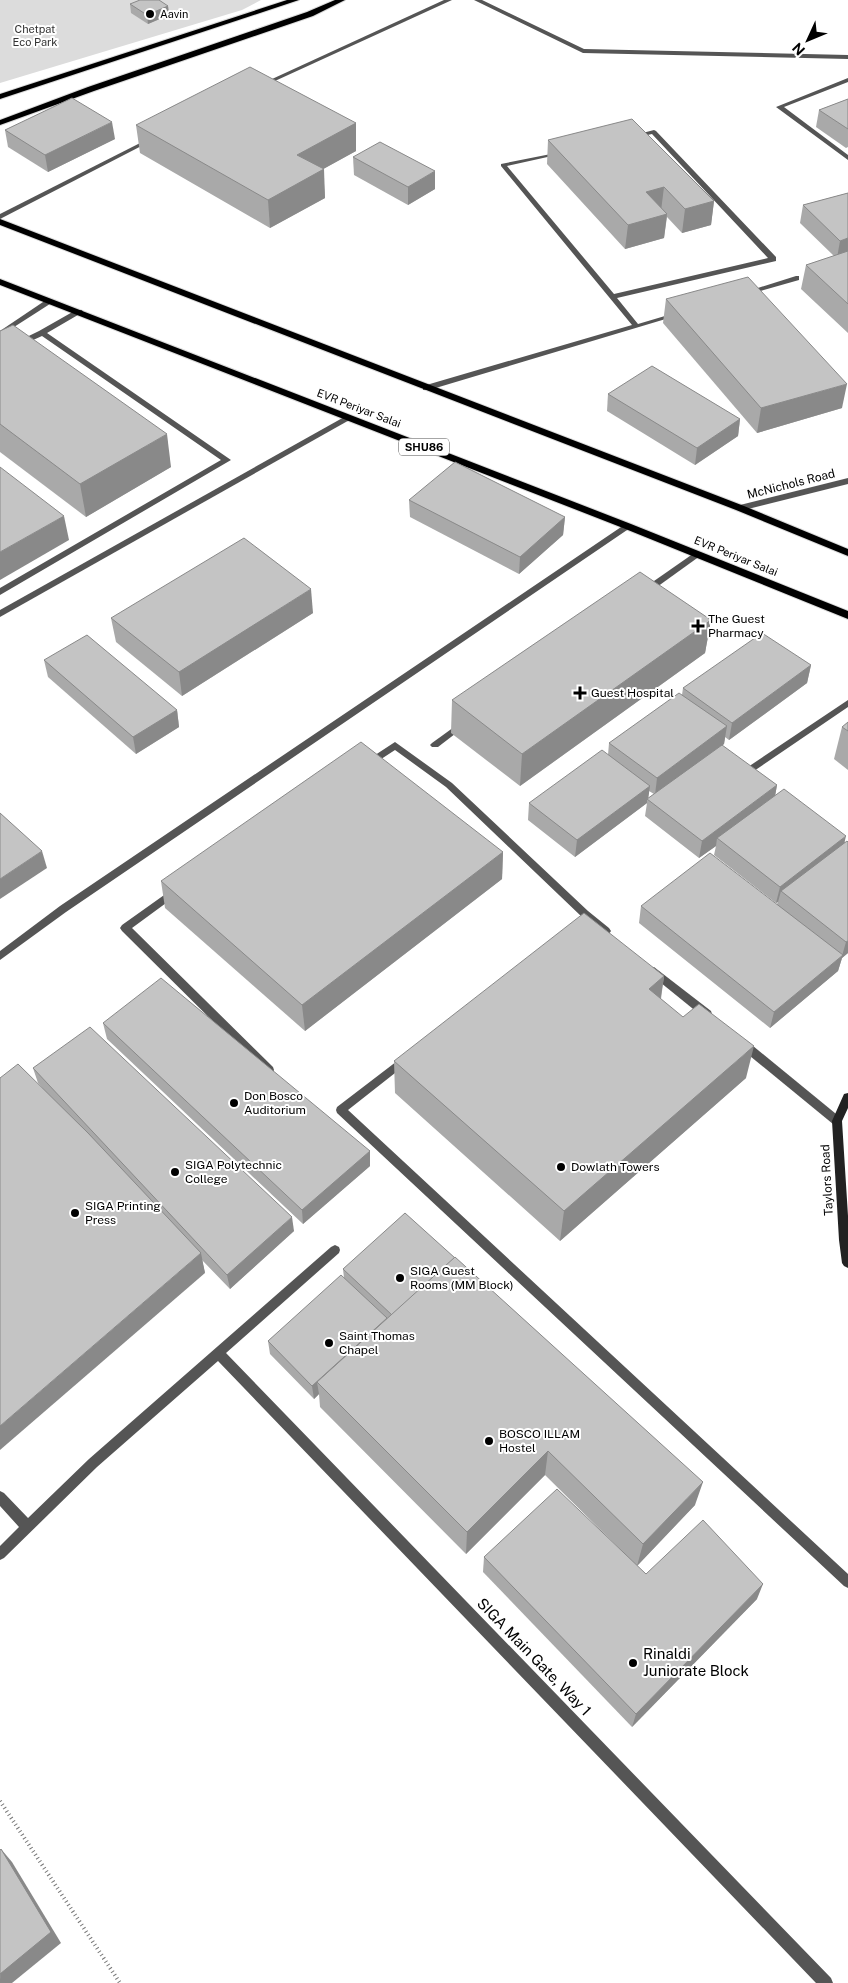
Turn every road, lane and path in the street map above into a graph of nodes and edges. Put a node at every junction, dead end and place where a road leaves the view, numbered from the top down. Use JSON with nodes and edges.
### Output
{"nodes":[{"id":1,"x":295,"y":0,"type":"edge"},
{"id":2,"x":341,"y":0,"type":"edge"},
{"id":3,"x":449,"y":0,"type":"edge"},
{"id":4,"x":477,"y":0,"type":"edge"},
{"id":5,"x":848,"y":57,"type":"edge"},
{"id":6,"x":848,"y":80,"type":"edge"},
{"id":7,"x":255,"y":88,"type":"edge"},
{"id":8,"x":0,"y":97,"type":"edge"},
{"id":9,"x":0,"y":123,"type":"edge"},
{"id":10,"x":158,"y":136,"type":"edge"},
{"id":11,"x":626,"y":138,"type":"edge"},
{"id":12,"x":569,"y":150,"type":"edge"},
{"id":13,"x":848,"y":158,"type":"edge"},
{"id":14,"x":0,"y":217,"type":"edge"},
{"id":15,"x":0,"y":222,"type":"edge"},
{"id":16,"x":796,"y":278,"type":"dead end"},
{"id":17,"x":0,"y":282,"type":"edge"},
{"id":18,"x":739,"y":295,"type":"edge"},
{"id":19,"x":612,"y":297,"type":"junction"},
{"id":20,"x":48,"y":302,"type":"junction"},
{"id":21,"x":79,"y":312,"type":"junction"},
{"id":22,"x":683,"y":312,"type":"edge"},
{"id":23,"x":0,"y":325,"type":"edge"},
{"id":24,"x":636,"y":326,"type":"junction"},
{"id":25,"x":8,"y":330,"type":"junction"},
{"id":26,"x":0,"y":334,"type":"edge"},
{"id":27,"x":42,"y":334,"type":"junction"},
{"id":28,"x":0,"y":353,"type":"edge"},
{"id":29,"x":426,"y":388,"type":"junction"},
{"id":30,"x":349,"y":418,"type":"junction"},
{"id":31,"x":848,"y":481,"type":"edge"},
{"id":32,"x":740,"y":508,"type":"junction"},
{"id":33,"x":627,"y":526,"type":"junction"},
{"id":34,"x":848,"y":553,"type":"edge"},
{"id":35,"x":697,"y":554,"type":"junction"},
{"id":36,"x":0,"y":592,"type":"edge"},
{"id":37,"x":641,"y":594,"type":"edge"},
{"id":38,"x":0,"y":614,"type":"edge"},
{"id":39,"x":848,"y":615,"type":"edge"},
{"id":40,"x":848,"y":704,"type":"edge"},
{"id":41,"x":466,"y":721,"type":"edge"},
{"id":42,"x":435,"y":745,"type":"dead end"},
{"id":43,"x":362,"y":767,"type":"edge"},
{"id":44,"x":753,"y":779,"type":"edge"},
{"id":45,"x":181,"y":887,"type":"edge"},
{"id":46,"x":616,"y":939,"type":"edge"},
{"id":47,"x":0,"y":956,"type":"edge"},
{"id":48,"x":646,"y":964,"type":"edge"},
{"id":49,"x":715,"y":1020,"type":"edge"},
{"id":50,"x":738,"y":1039,"type":"edge"},
{"id":51,"x":418,"y":1049,"type":"edge"},
{"id":52,"x":278,"y":1078,"type":"edge"},
{"id":53,"x":848,"y":1097,"type":"edge"},
{"id":54,"x":837,"y":1121,"type":"junction"},
{"id":55,"x":846,"y":1242,"type":"edge"},
{"id":56,"x":335,"y":1250,"type":"dead end"},
{"id":57,"x":848,"y":1263,"type":"edge"},
{"id":58,"x":218,"y":1353,"type":"junction"},
{"id":59,"x":0,"y":1497,"type":"edge"},
{"id":60,"x":28,"y":1527,"type":"junction"},
{"id":61,"x":0,"y":1554,"type":"edge"},
{"id":62,"x":848,"y":1582,"type":"edge"},
{"id":63,"x":0,"y":1801,"type":"edge"},
{"id":64,"x":120,"y":1983,"type":"edge"},
{"id":65,"x":826,"y":1983,"type":"edge"}],
"edges":[{"from":1,"to":8,"type":"main road"},
{"from":2,"to":9,"type":"main road"},
{"from":3,"to":7,"type":"street"},
{"from":4,"to":5,"type":"street"},
{"from":6,"to":13,"type":"street"},
{"from":10,"to":14,"type":"street"},
{"from":11,"to":19,"type":"street"},
{"from":12,"to":19,"type":"street"},
{"from":15,"to":29,"type":"main road"},
{"from":16,"to":18,"type":"street"},
{"from":17,"to":20,"type":"main road","name":"EVR Periyar Salai","number":"SHU86"},
{"from":19,"to":24,"type":"street"},
{"from":20,"to":21,"type":"main road","name":"EVR Periyar Salai","number":"SHU86"},
{"from":20,"to":25,"type":"street"},
{"from":21,"to":27,"type":"street"},
{"from":21,"to":30,"type":"main road","name":"EVR Periyar Salai","number":"SHU86"},
{"from":22,"to":24,"type":"street"},
{"from":23,"to":25,"type":"street"},
{"from":24,"to":29,"type":"street"},
{"from":25,"to":26,"type":"street"},
{"from":27,"to":28,"type":"street"},
{"from":27,"to":36,"type":"street"},
{"from":29,"to":32,"type":"main road"},
{"from":30,"to":33,"type":"main road","name":"EVR Periyar Salai","number":"SHU86"},
{"from":30,"to":38,"type":"street"},
{"from":31,"to":32,"type":"street","name":"McNichols Road"},
{"from":32,"to":34,"type":"main road"},
{"from":33,"to":35,"type":"main road","name":"EVR Periyar Salai","number":"SHU86"},
{"from":33,"to":47,"type":"street"},
{"from":35,"to":37,"type":"street"},
{"from":35,"to":39,"type":"main road","name":"EVR Periyar Salai","number":"SHU86"},
{"from":40,"to":44,"type":"street"},
{"from":41,"to":42,"type":"street"},
{"from":43,"to":46,"type":"street"},
{"from":45,"to":52,"type":"street"},
{"from":48,"to":49,"type":"street"},
{"from":50,"to":54,"type":"street"},
{"from":51,"to":62,"type":"street"},
{"from":53,"to":54,"type":"street","name":"Taylors Road"},
{"from":54,"to":55,"type":"street","name":"Taylors Road"},
{"from":55,"to":57,"type":"street","name":"Taylors Road"},
{"from":56,"to":58,"type":"street"},
{"from":58,"to":60,"type":"street"},
{"from":58,"to":65,"type":"street","name":"SIGA Main Gate, Way 1"},
{"from":59,"to":60,"type":"street"},
{"from":60,"to":61,"type":"street"},
{"from":63,"to":64,"type":"path"}]}
